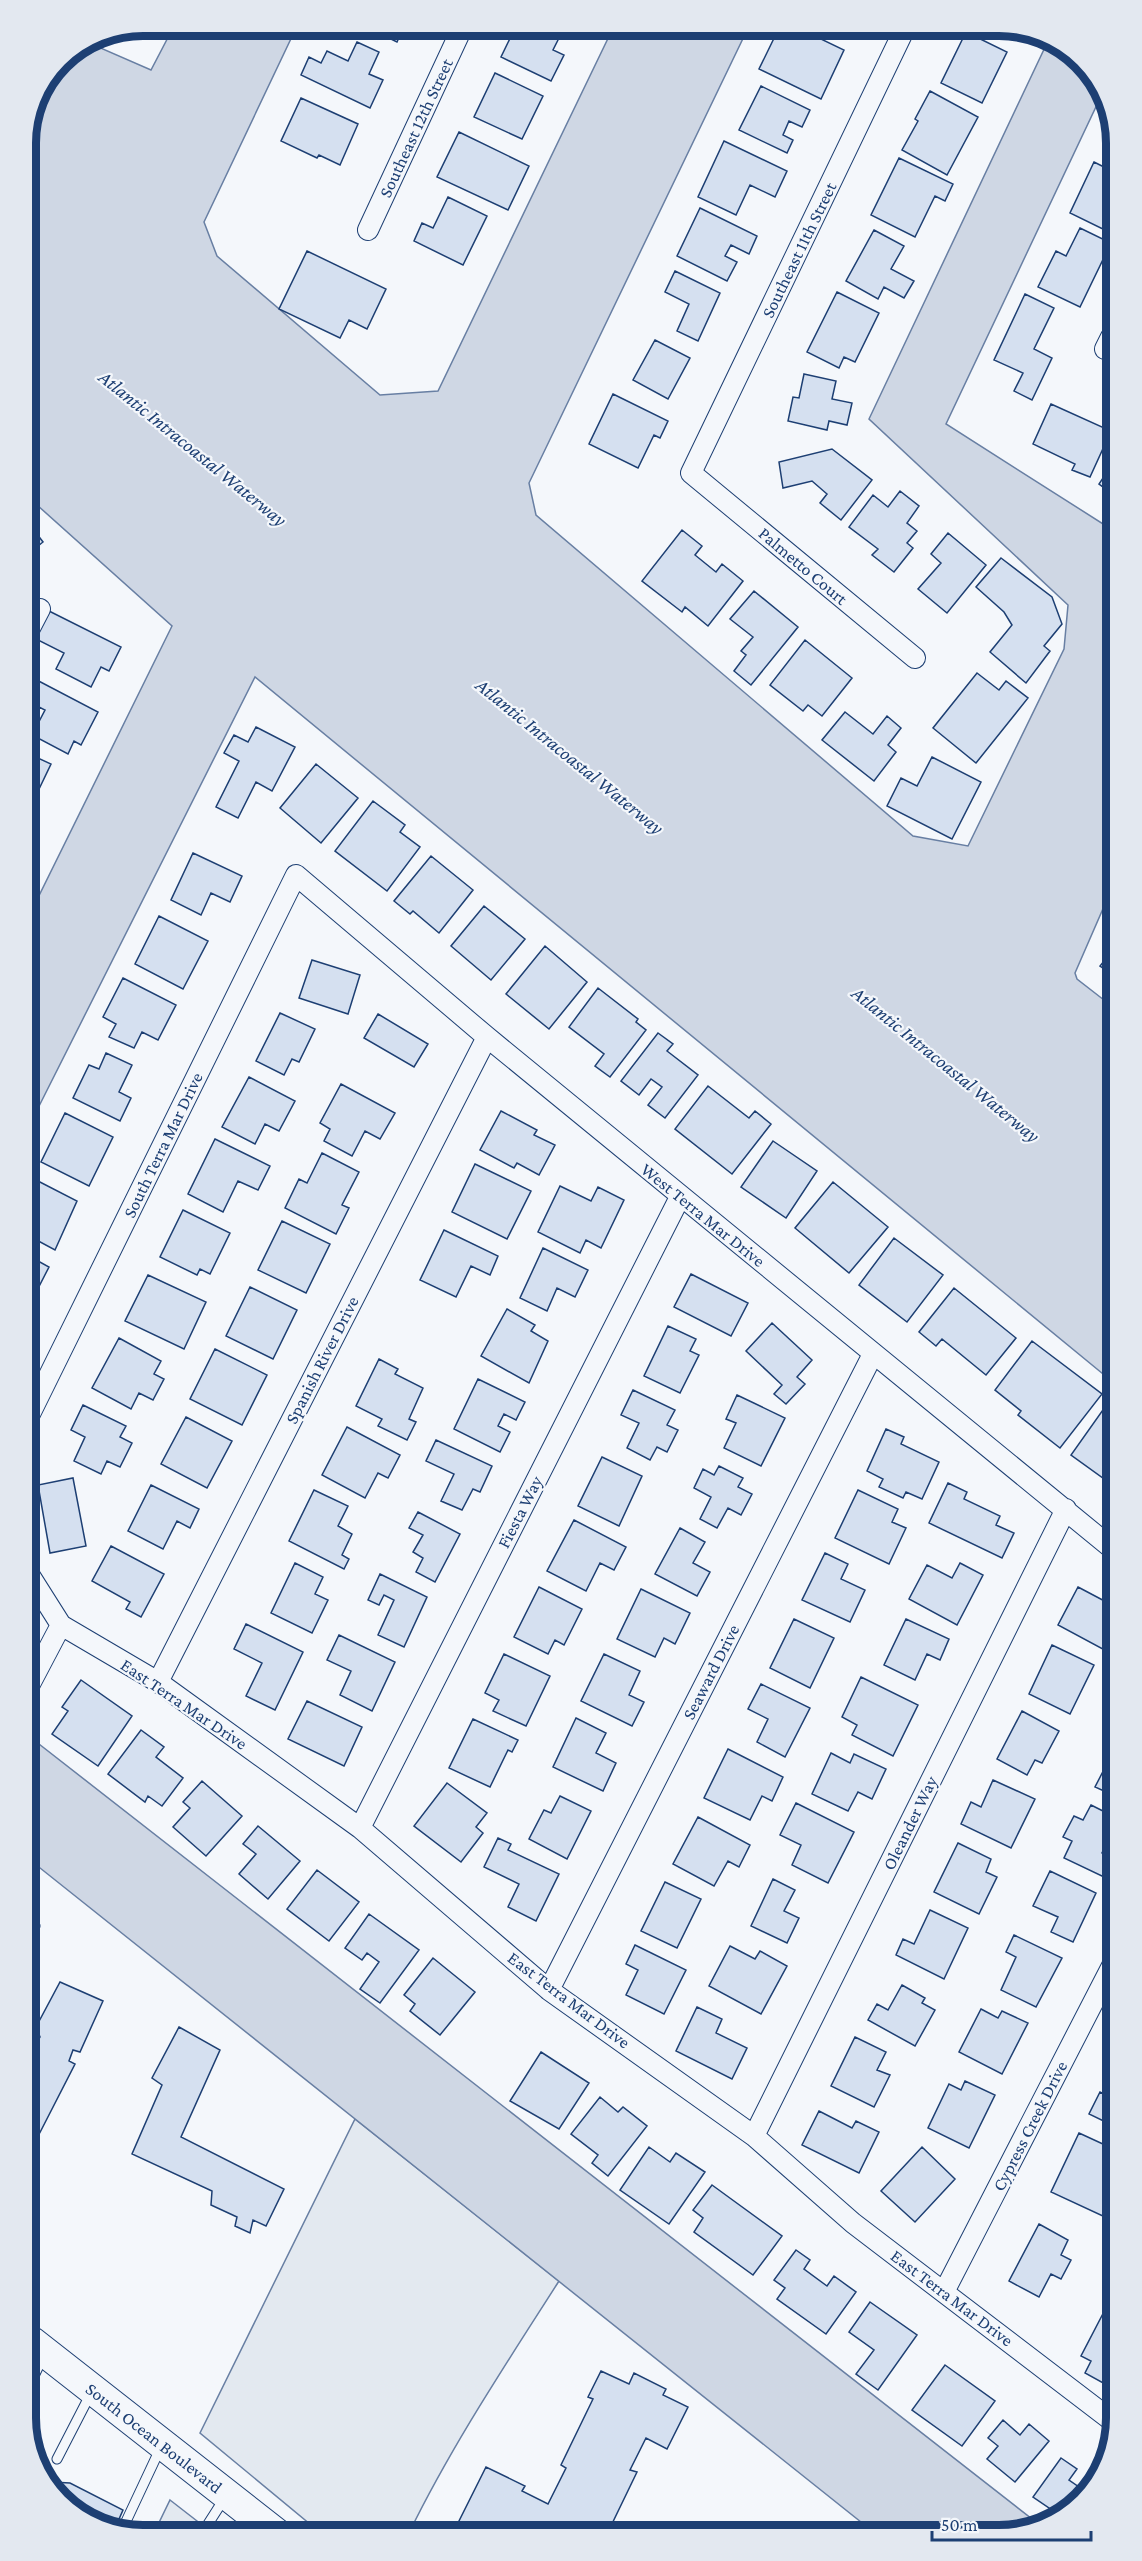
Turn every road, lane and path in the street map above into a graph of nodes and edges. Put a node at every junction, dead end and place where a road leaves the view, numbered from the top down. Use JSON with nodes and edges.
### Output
{"nodes":[{"id":1,"x":458,"y":36,"type":"edge"},
{"id":2,"x":901,"y":36,"type":"edge"},
{"id":3,"x":368,"y":230,"type":"dead end"},
{"id":4,"x":691,"y":473,"type":"joint"},
{"id":5,"x":40,"y":609,"type":"dead end"},
{"id":6,"x":36,"y":617,"type":"edge"},
{"id":7,"x":915,"y":658,"type":"dead end"},
{"id":8,"x":296,"y":875,"type":"joint"},
{"id":9,"x":487,"y":1037,"type":"junction"},
{"id":10,"x":680,"y":1197,"type":"junction"},
{"id":11,"x":873,"y":1354,"type":"junction"},
{"id":12,"x":36,"y":1402,"type":"edge"},
{"id":13,"x":1066,"y":1509,"type":"junction"},
{"id":14,"x":1106,"y":1543,"type":"edge"},
{"id":15,"x":36,"y":1585,"type":"edge"},
{"id":16,"x":61,"y":1625,"type":"junction"},
{"id":17,"x":36,"y":1673,"type":"edge"},
{"id":18,"x":158,"y":1682,"type":"junction"},
{"id":19,"x":360,"y":1828,"type":"junction"},
{"id":20,"x":1106,"y":1977,"type":"edge"},
{"id":21,"x":549,"y":1990,"type":"junction"},
{"id":22,"x":754,"y":2136,"type":"junction"},
{"id":23,"x":944,"y":2292,"type":"junction"},
{"id":24,"x":38,"y":2347,"type":"edge"},
{"id":25,"x":93,"y":2390,"type":"junction"},
{"id":26,"x":1106,"y":2416,"type":"edge"},
{"id":27,"x":163,"y":2445,"type":"junction"},
{"id":28,"x":57,"y":2459,"type":"dead end"},
{"id":29,"x":226,"y":2494,"type":"junction"},
{"id":30,"x":125,"y":2523,"type":"edge"},
{"id":31,"x":207,"y":2525,"type":"edge"},
{"id":32,"x":266,"y":2525,"type":"edge"}],
"edges":[{"from":1,"to":3,"type":"street","name":"Southeast 12th Street"},
{"from":2,"to":4,"type":"street","name":"Southeast 11th Street"},
{"from":4,"to":7,"type":"street","name":"Palmetto Court"},
{"from":5,"to":6,"type":"street"},
{"from":8,"to":9,"type":"street","name":"West Terra Mar Drive"},
{"from":8,"to":12,"type":"street","name":"South Terra Mar Drive"},
{"from":9,"to":10,"type":"street","name":"West Terra Mar Drive"},
{"from":9,"to":18,"type":"street","name":"Spanish River Drive"},
{"from":10,"to":11,"type":"street","name":"West Terra Mar Drive"},
{"from":10,"to":19,"type":"street","name":"Fiesta Way"},
{"from":11,"to":13,"type":"street","name":"West Terra Mar Drive"},
{"from":11,"to":21,"type":"street","name":"Seaward Drive"},
{"from":13,"to":14,"type":"street","name":"West Terra Mar Drive"},
{"from":13,"to":22,"type":"street","name":"Oleander Way"},
{"from":15,"to":16,"type":"street","name":"East Terra Mar Drive"},
{"from":16,"to":17,"type":"street"},
{"from":16,"to":18,"type":"street","name":"East Terra Mar Drive"},
{"from":18,"to":19,"type":"street","name":"East Terra Mar Drive"},
{"from":19,"to":21,"type":"street","name":"East Terra Mar Drive"},
{"from":20,"to":23,"type":"street","name":"Cypress Creek Drive"},
{"from":21,"to":22,"type":"street","name":"East Terra Mar Drive"},
{"from":22,"to":23,"type":"street","name":"East Terra Mar Drive"},
{"from":23,"to":26,"type":"street","name":"East Terra Mar Drive"},
{"from":24,"to":25,"type":"main road","name":"South Ocean Boulevard"},
{"from":25,"to":27,"type":"main road","name":"South Ocean Boulevard"},
{"from":25,"to":28,"type":"lane"},
{"from":27,"to":29,"type":"main road","name":"South Ocean Boulevard"},
{"from":27,"to":30,"type":"lane"},
{"from":29,"to":31,"type":"lane"},
{"from":29,"to":32,"type":"main road","name":"South Ocean Boulevard"}]}
